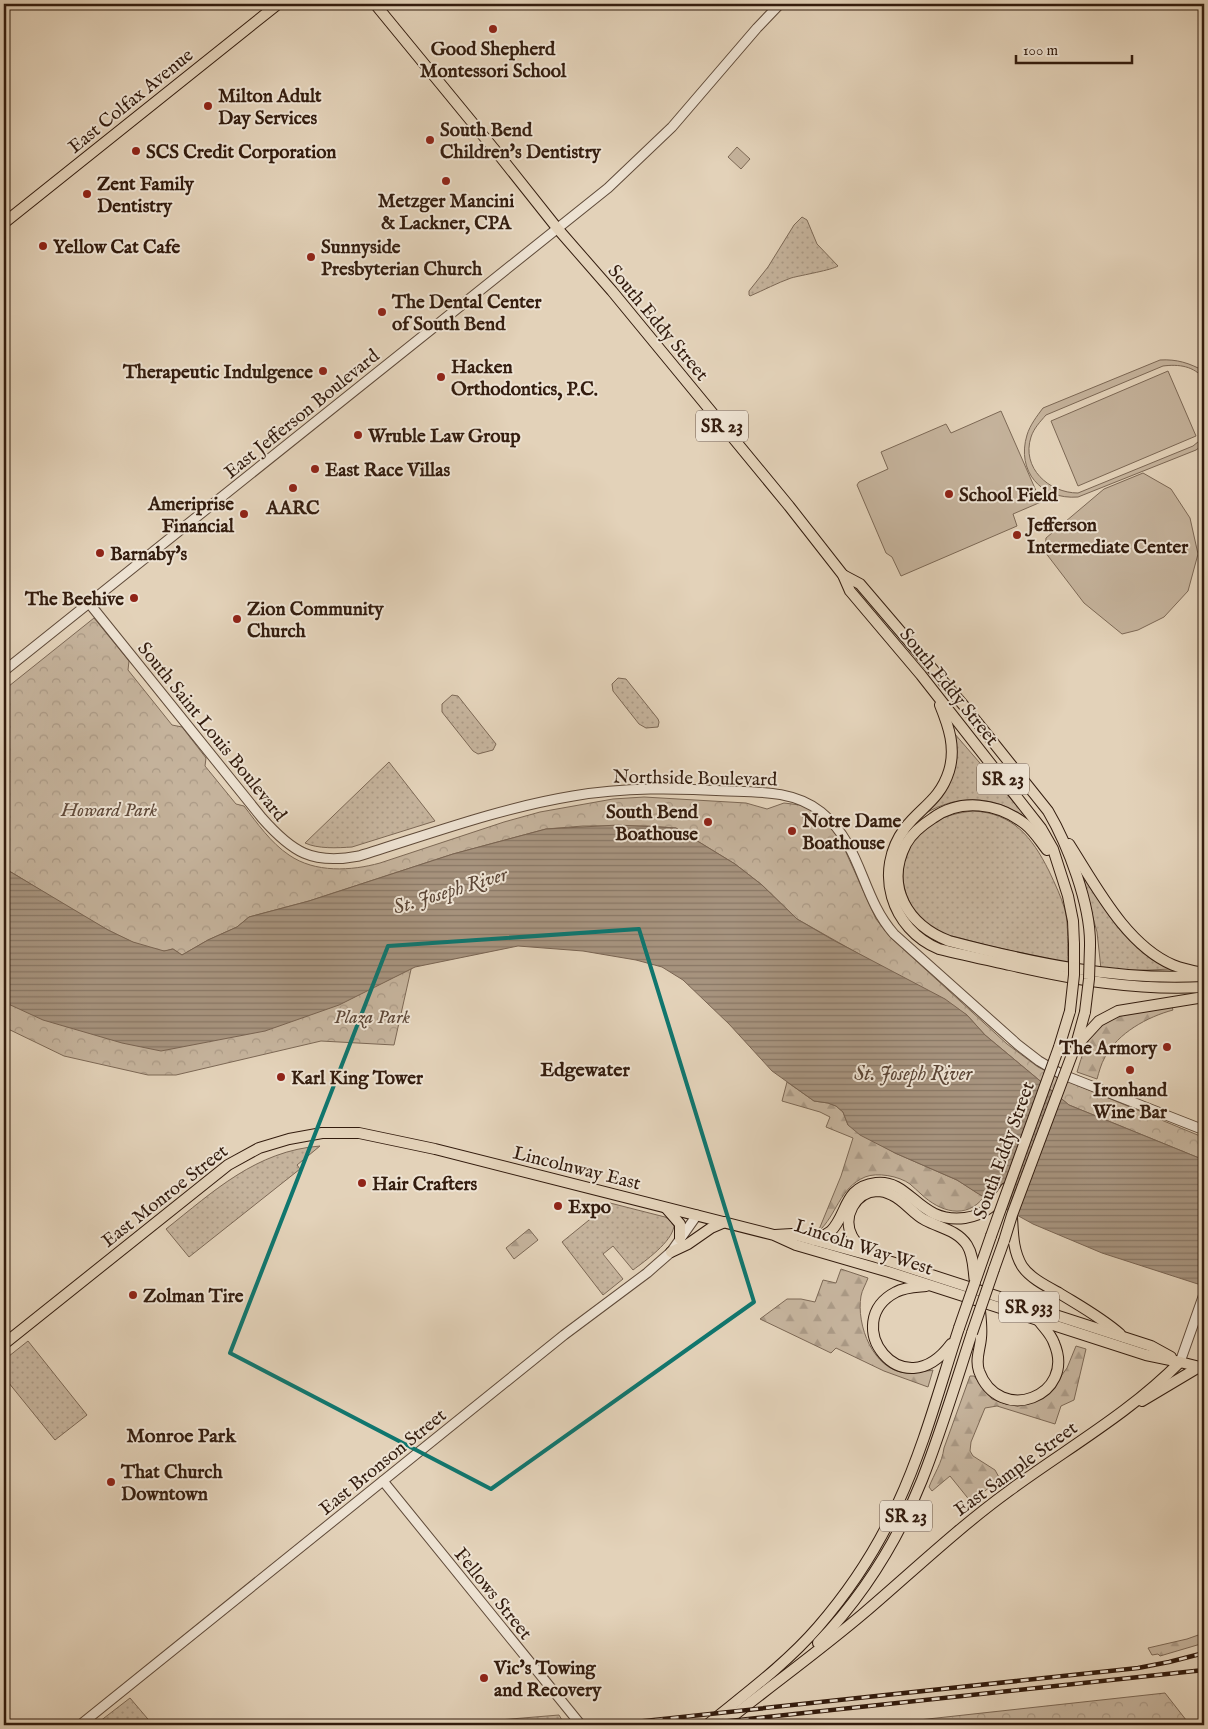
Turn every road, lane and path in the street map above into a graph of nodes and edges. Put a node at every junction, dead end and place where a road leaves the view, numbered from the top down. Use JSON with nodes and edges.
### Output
{"nodes":[{"id":1,"x":278,"y":4,"type":"edge"},
{"id":2,"x":376,"y":4,"type":"edge"},
{"id":3,"x":780,"y":4,"type":"edge"},
{"id":4,"x":4,"y":223,"type":"edge"},
{"id":5,"x":557,"y":228,"type":"junction"},
{"id":6,"x":843,"y":575,"type":"junction"},
{"id":7,"x":89,"y":603,"type":"junction"},
{"id":8,"x":4,"y":671,"type":"edge"},
{"id":9,"x":936,"y":695,"type":"junction"},
{"id":10,"x":1058,"y":827,"type":"junction"},
{"id":11,"x":326,"y":859,"type":"joint"},
{"id":12,"x":1061,"y":871,"type":"junction"},
{"id":13,"x":1204,"y":975,"type":"edge"},
{"id":14,"x":1204,"y":987,"type":"edge"},
{"id":15,"x":1204,"y":997,"type":"edge"},
{"id":16,"x":1075,"y":1049,"type":"junction"},
{"id":17,"x":1204,"y":1130,"type":"edge"},
{"id":18,"x":371,"y":1135,"type":"joint"},
{"id":19,"x":1008,"y":1185,"type":"junction"},
{"id":20,"x":665,"y":1207,"type":"junction"},
{"id":21,"x":697,"y":1215,"type":"junction"},
{"id":22,"x":725,"y":1222,"type":"junction"},
{"id":23,"x":774,"y":1235,"type":"junction"},
{"id":24,"x":680,"y":1239,"type":"junction"},
{"id":25,"x":814,"y":1240,"type":"junction"},
{"id":26,"x":1008,"y":1242,"type":"junction"},
{"id":27,"x":671,"y":1252,"type":"junction"},
{"id":28,"x":876,"y":1257,"type":"junction"},
{"id":29,"x":976,"y":1264,"type":"junction"},
{"id":30,"x":932,"y":1286,"type":"junction"},
{"id":31,"x":1204,"y":1294,"type":"edge"},
{"id":32,"x":1039,"y":1321,"type":"junction"},
{"id":33,"x":958,"y":1331,"type":"junction"},
{"id":34,"x":977,"y":1335,"type":"junction"},
{"id":35,"x":1125,"y":1338,"type":"junction"},
{"id":36,"x":4,"y":1344,"type":"edge"},
{"id":37,"x":1180,"y":1362,"type":"junction"},
{"id":38,"x":1202,"y":1368,"type":"edge"},
{"id":39,"x":1132,"y":1404,"type":"junction"},
{"id":40,"x":382,"y":1481,"type":"junction"},
{"id":41,"x":789,"y":1671,"type":"junction"},
{"id":42,"x":80,"y":1725,"type":"edge"},
{"id":43,"x":581,"y":1725,"type":"edge"},
{"id":44,"x":707,"y":1725,"type":"edge"},
{"id":45,"x":722,"y":1725,"type":"edge"}],
"edges":[{"from":1,"to":4,"type":"main road","name":"East Colfax Avenue"},
{"from":2,"to":5,"type":"main road","name":"South Eddy Street","number":"SR 23"},
{"from":3,"to":5,"type":"street","name":"East Jefferson Boulevard"},
{"from":5,"to":6,"type":"main road","name":"South Eddy Street","number":"SR 23"},
{"from":5,"to":7,"type":"street","name":"East Jefferson Boulevard"},
{"from":6,"to":9,"type":"main road","name":"South Eddy Street","number":"SR 23"},
{"from":6,"to":10,"type":"main road","name":"South Eddy Street","number":"SR 23"},
{"from":7,"to":8,"type":"street","name":"East Jefferson Boulevard"},
{"from":7,"to":11,"type":"street","name":"South Saint Louis Boulevard"},
{"from":9,"to":12,"type":"main road","name":"South Eddy Street","number":"SR 23"},
{"from":9,"to":14,"type":"main road"},
{"from":10,"to":13,"type":"main road"},
{"from":10,"to":16,"type":"main road","name":"South Eddy Street","number":"SR 23","bridge":true},
{"from":11,"to":17,"type":"street","name":"Northside Boulevard"},
{"from":12,"to":13,"type":"main road"},
{"from":12,"to":19,"type":"main road","name":"South Eddy Street","number":"SR 23","bridge":true},
{"from":15,"to":16,"type":"main road"},
{"from":16,"to":26,"type":"main road","name":"South Eddy Street","number":"SR 23","bridge":true},
{"from":18,"to":20,"type":"main road","name":"Lincolnway East"},
{"from":18,"to":36,"type":"main road","name":"East Monroe Street"},
{"from":19,"to":25,"type":"main road"},
{"from":19,"to":29,"type":"main road","name":"South Eddy Street","number":"SR 23","bridge":true},
{"from":20,"to":21,"type":"main road","name":"Lincolnway East"},
{"from":20,"to":24,"type":"main road"},
{"from":21,"to":22,"type":"main road","name":"Lincolnway East"},
{"from":21,"to":24,"type":"street","name":"East Bronson Street"},
{"from":22,"to":23,"type":"main road","name":"Lincolnway East"},
{"from":22,"to":27,"type":"main road"},
{"from":23,"to":25,"type":"main road","name":"Lincoln Way West"},
{"from":23,"to":30,"type":"main road","name":"Lincoln Way West"},
{"from":24,"to":27,"type":"street","name":"East Bronson Street"},
{"from":25,"to":28,"type":"main road","name":"Lincoln Way West"},
{"from":26,"to":34,"type":"main road","name":"South Eddy Street","number":"SR 23","bridge":true},
{"from":26,"to":35,"type":"main road"},
{"from":27,"to":40,"type":"street","name":"East Bronson Street"},
{"from":28,"to":29,"type":"main road","number":"SR 933"},
{"from":28,"to":35,"type":"main road","name":"Lincoln Way West","number":"SR 933"},
{"from":29,"to":33,"type":"main road","name":"South Eddy Street","number":"SR 23","bridge":true},
{"from":30,"to":32,"type":"main road","name":"Lincoln Way West"},
{"from":30,"to":33,"type":"main road"},
{"from":31,"to":37,"type":"street","name":"East Sample Street"},
{"from":32,"to":34,"type":"main road"},
{"from":32,"to":37,"type":"main road","name":"Lincoln Way West"},
{"from":33,"to":44,"type":"main road","name":"South Eddy Street","number":"SR 23"},
{"from":34,"to":41,"type":"main road","name":"South Eddy Street","number":"SR 23"},
{"from":35,"to":37,"type":"main road","name":"Lincoln Way West","number":"SR 933"},
{"from":37,"to":38,"type":"main road","name":"Lincoln Way West","number":"SR 933"},
{"from":37,"to":39,"type":"main road","name":"East Sample Street"},
{"from":38,"to":39,"type":"main road"},
{"from":39,"to":41,"type":"main road","name":"East Sample Street"},
{"from":40,"to":42,"type":"street","name":"East Bronson Street"},
{"from":40,"to":43,"type":"street","name":"Fellows Street"},
{"from":41,"to":45,"type":"main road","name":"East Sample Street","number":"SR 23"}]}
